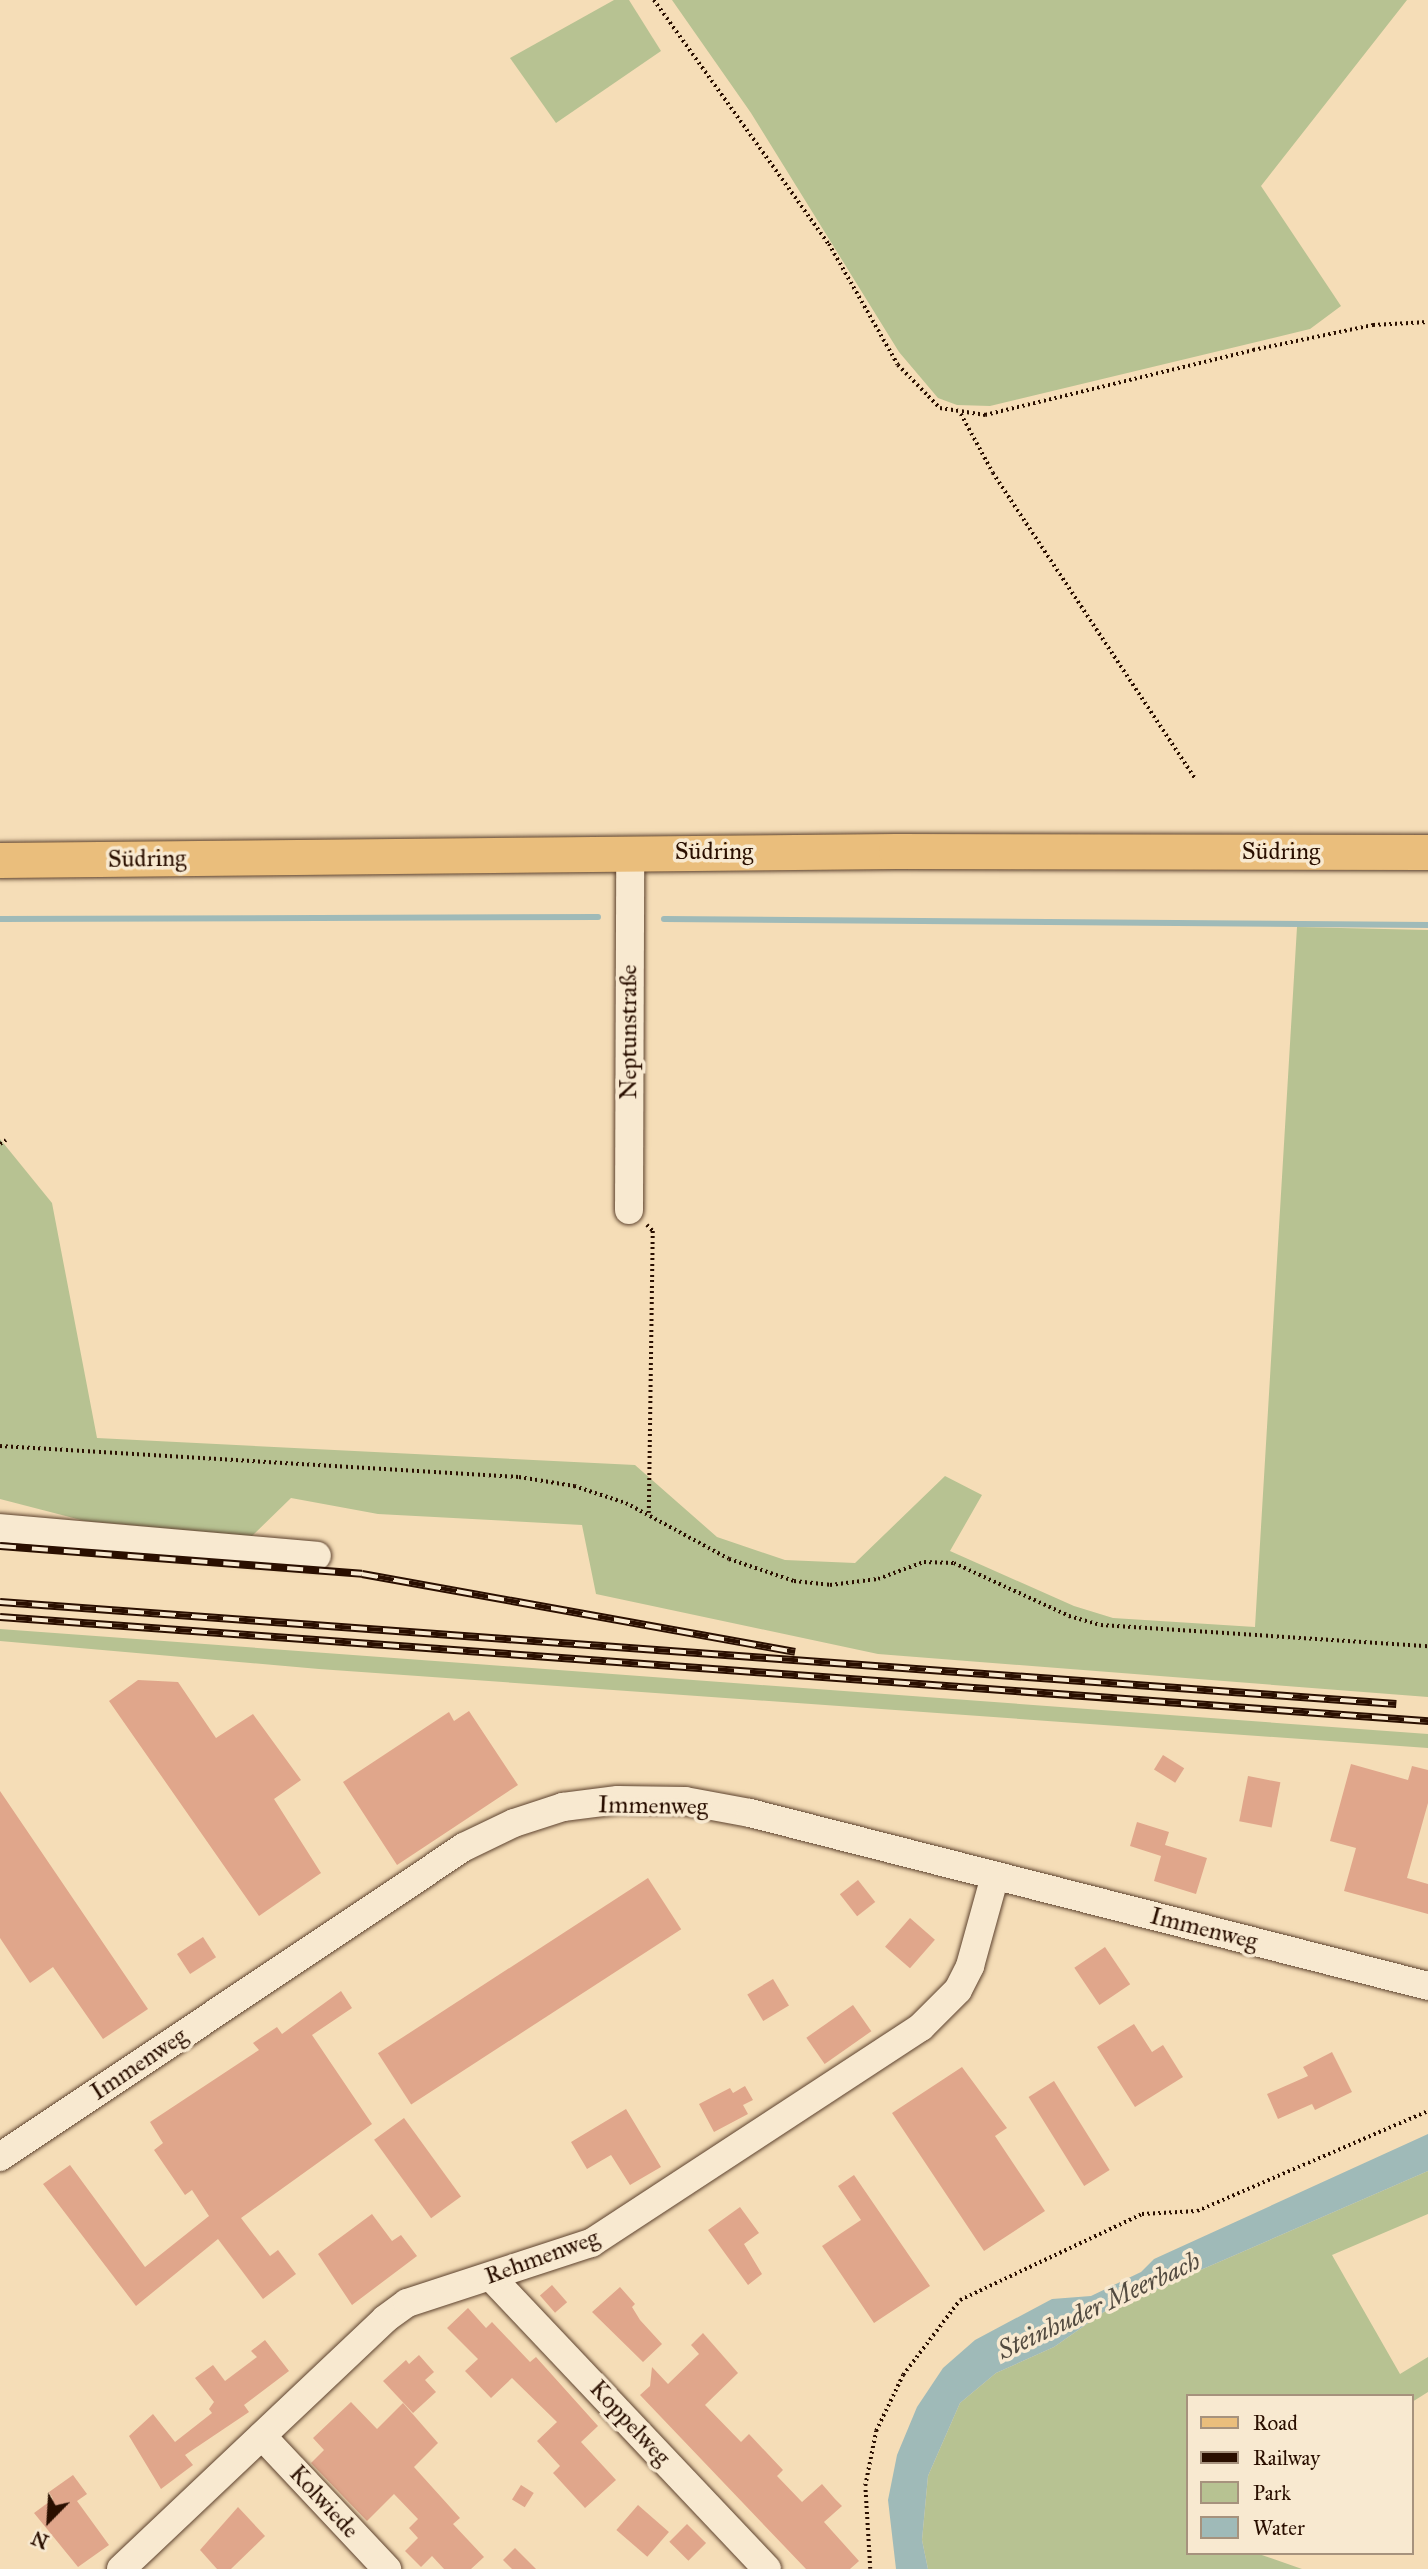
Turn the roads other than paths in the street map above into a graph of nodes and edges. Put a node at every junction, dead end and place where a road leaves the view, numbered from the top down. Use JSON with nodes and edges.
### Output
{"nodes":[{"id":1,"x":1428,"y":852,"type":"edge"},
{"id":2,"x":629,"y":853,"type":"junction"},
{"id":3,"x":0,"y":860,"type":"edge"},
{"id":4,"x":629,"y":1210,"type":"road end"},
{"id":5,"x":0,"y":1528,"type":"edge"},
{"id":6,"x":317,"y":1556,"type":"dead end"},
{"id":7,"x":995,"y":1876,"type":"junction"},
{"id":8,"x":1428,"y":1986,"type":"edge"},
{"id":9,"x":0,"y":2157,"type":"edge"},
{"id":10,"x":492,"y":2278,"type":"junction"},
{"id":11,"x":262,"y":2436,"type":"junction"},
{"id":12,"x":121,"y":2569,"type":"edge"},
{"id":13,"x":387,"y":2569,"type":"edge"},
{"id":14,"x":767,"y":2569,"type":"edge"}],
"edges":[{"from":1,"to":2,"type":"main road","name":"Südring"},
{"from":2,"to":3,"type":"main road","name":"Südring"},
{"from":2,"to":4,"type":"street","name":"Neptunstraße"},
{"from":5,"to":6,"type":"street"},
{"from":7,"to":8,"type":"street","name":"Immenweg"},
{"from":7,"to":9,"type":"street","name":"Immenweg"},
{"from":7,"to":10,"type":"street","name":"Rehmenweg"},
{"from":10,"to":11,"type":"street","name":"Rehmenweg"},
{"from":10,"to":14,"type":"street","name":"Koppelweg"},
{"from":11,"to":12,"type":"street","name":"Rehmenweg"},
{"from":11,"to":13,"type":"street","name":"Kolwiede"}]}
